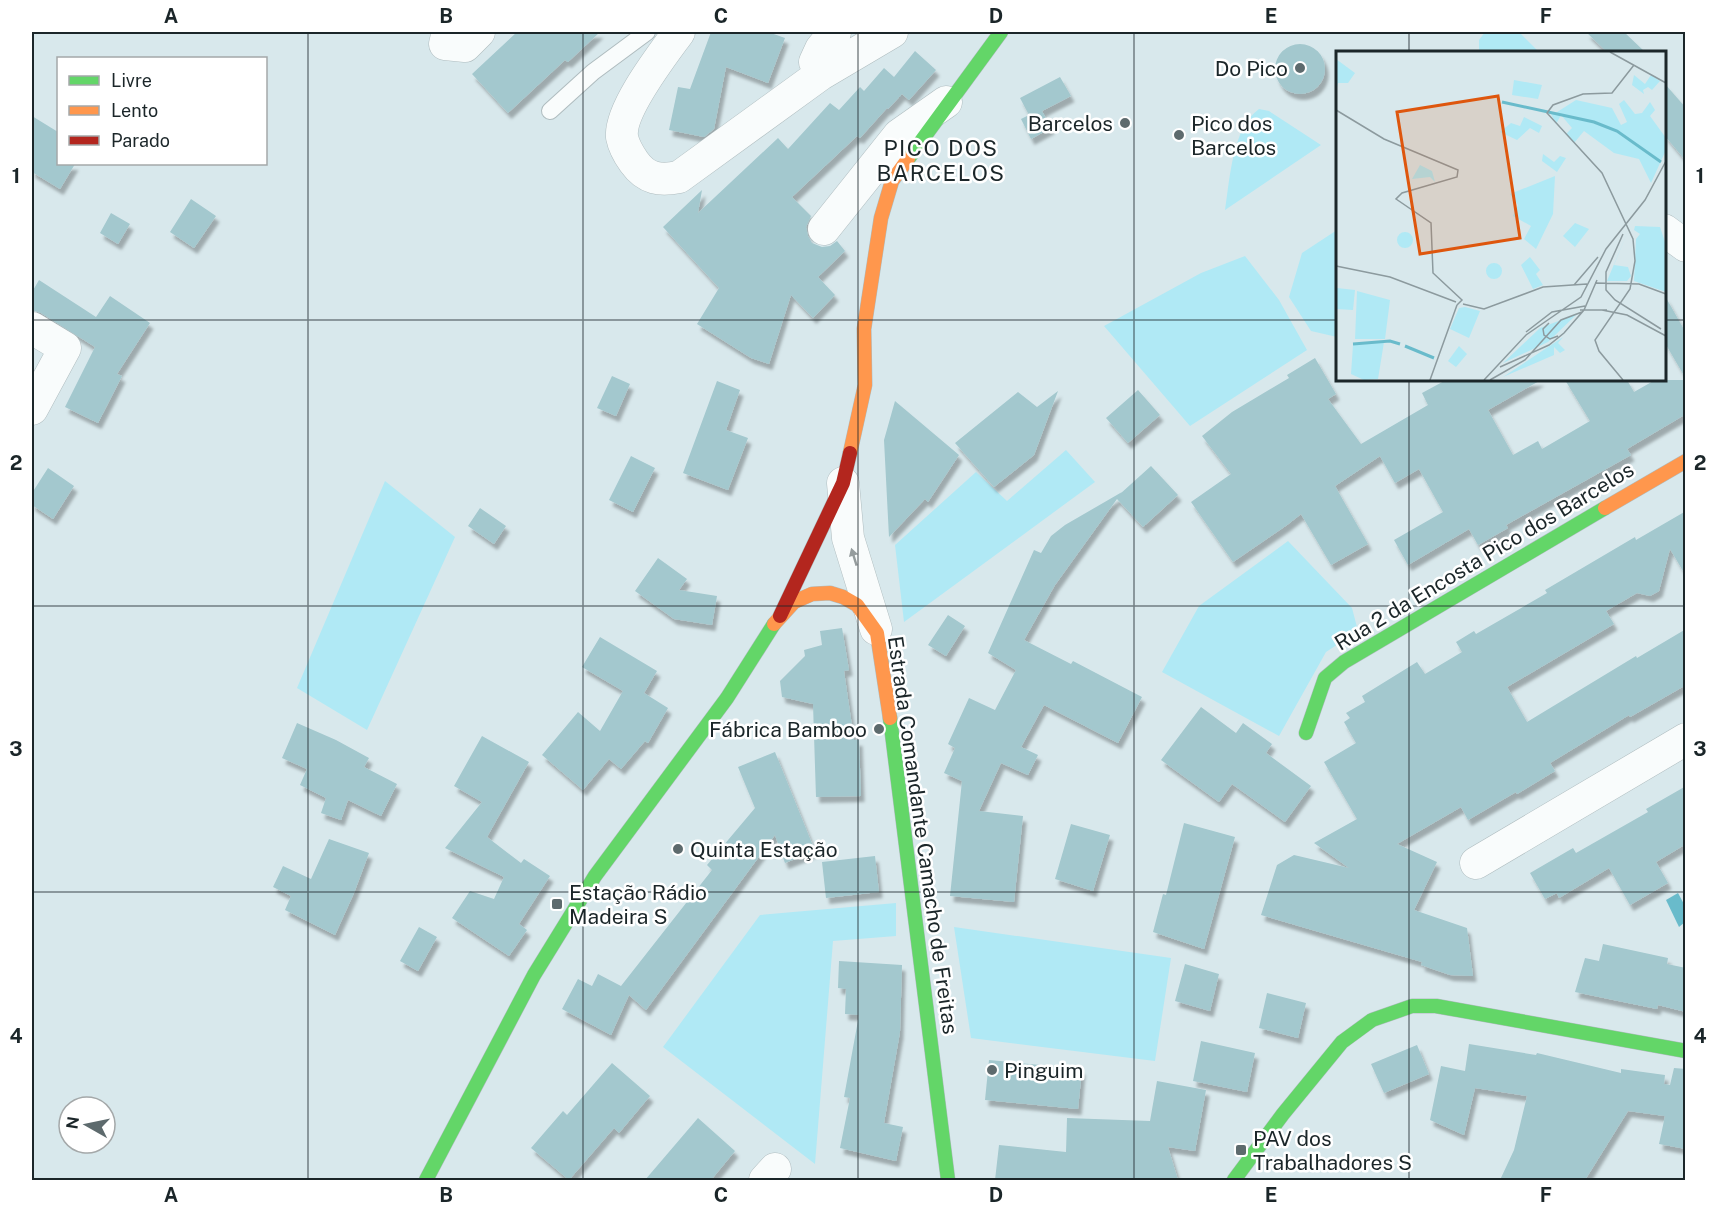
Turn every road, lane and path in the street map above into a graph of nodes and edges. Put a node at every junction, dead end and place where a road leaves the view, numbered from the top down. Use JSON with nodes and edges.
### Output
{"nodes":[{"id":1,"x":448,"y":32,"type":"edge"},
{"id":2,"x":479,"y":32,"type":"edge"},
{"id":3,"x":835,"y":32,"type":"edge"},
{"id":4,"x":892,"y":32,"type":"edge"},
{"id":5,"x":1001,"y":32,"type":"edge"},
{"id":6,"x":667,"y":33,"type":"edge"},
{"id":7,"x":820,"y":74,"type":"junction"},
{"id":8,"x":954,"y":96,"type":"junction"},
{"id":9,"x":550,"y":111,"type":"dead end"},
{"id":10,"x":824,"y":228,"type":"dead end"},
{"id":11,"x":1666,"y":231,"type":"edge"},
{"id":12,"x":1686,"y":246,"type":"edge"},
{"id":13,"x":32,"y":328,"type":"edge"},
{"id":14,"x":32,"y":410,"type":"edge"},
{"id":15,"x":1686,"y":461,"type":"edge"},
{"id":16,"x":843,"y":483,"type":"junction"},
{"id":17,"x":779,"y":617,"type":"junction"},
{"id":18,"x":877,"y":633,"type":"junction"},
{"id":19,"x":1306,"y":733,"type":"dead end"},
{"id":20,"x":1686,"y":739,"type":"edge"},
{"id":21,"x":1476,"y":863,"type":"dead end"},
{"id":22,"x":1686,"y":1051,"type":"edge"},
{"id":23,"x":426,"y":1180,"type":"edge"},
{"id":24,"x":948,"y":1180,"type":"edge"},
{"id":25,"x":1234,"y":1180,"type":"edge"}],
"edges":[{"from":1,"to":2,"type":"street"},
{"from":3,"to":7,"type":"street"},
{"from":4,"to":7,"type":"street"},
{"from":5,"to":8,"type":"main road"},
{"from":6,"to":7,"type":"street"},
{"from":6,"to":9,"type":"lane"},
{"from":8,"to":10,"type":"street"},
{"from":8,"to":16,"type":"main road"},
{"from":11,"to":12,"type":"street"},
{"from":13,"to":14,"type":"street"},
{"from":15,"to":19,"type":"main road","name":"Rua 2 da Encosta Pico dos Barcelos"},
{"from":16,"to":17,"type":"main road"},
{"from":18,"to":16,"type":"street","one_way":true},
{"from":17,"to":18,"type":"main road","name":"Estrada Comandante Camacho de Freitas"},
{"from":17,"to":23,"type":"main road","name":"Estrada Comandante Camacho de Freitas"},
{"from":18,"to":24,"type":"main road","name":"Estrada Comandante Camacho de Freitas"},
{"from":20,"to":21,"type":"street"},
{"from":22,"to":25,"type":"main road"}]}
